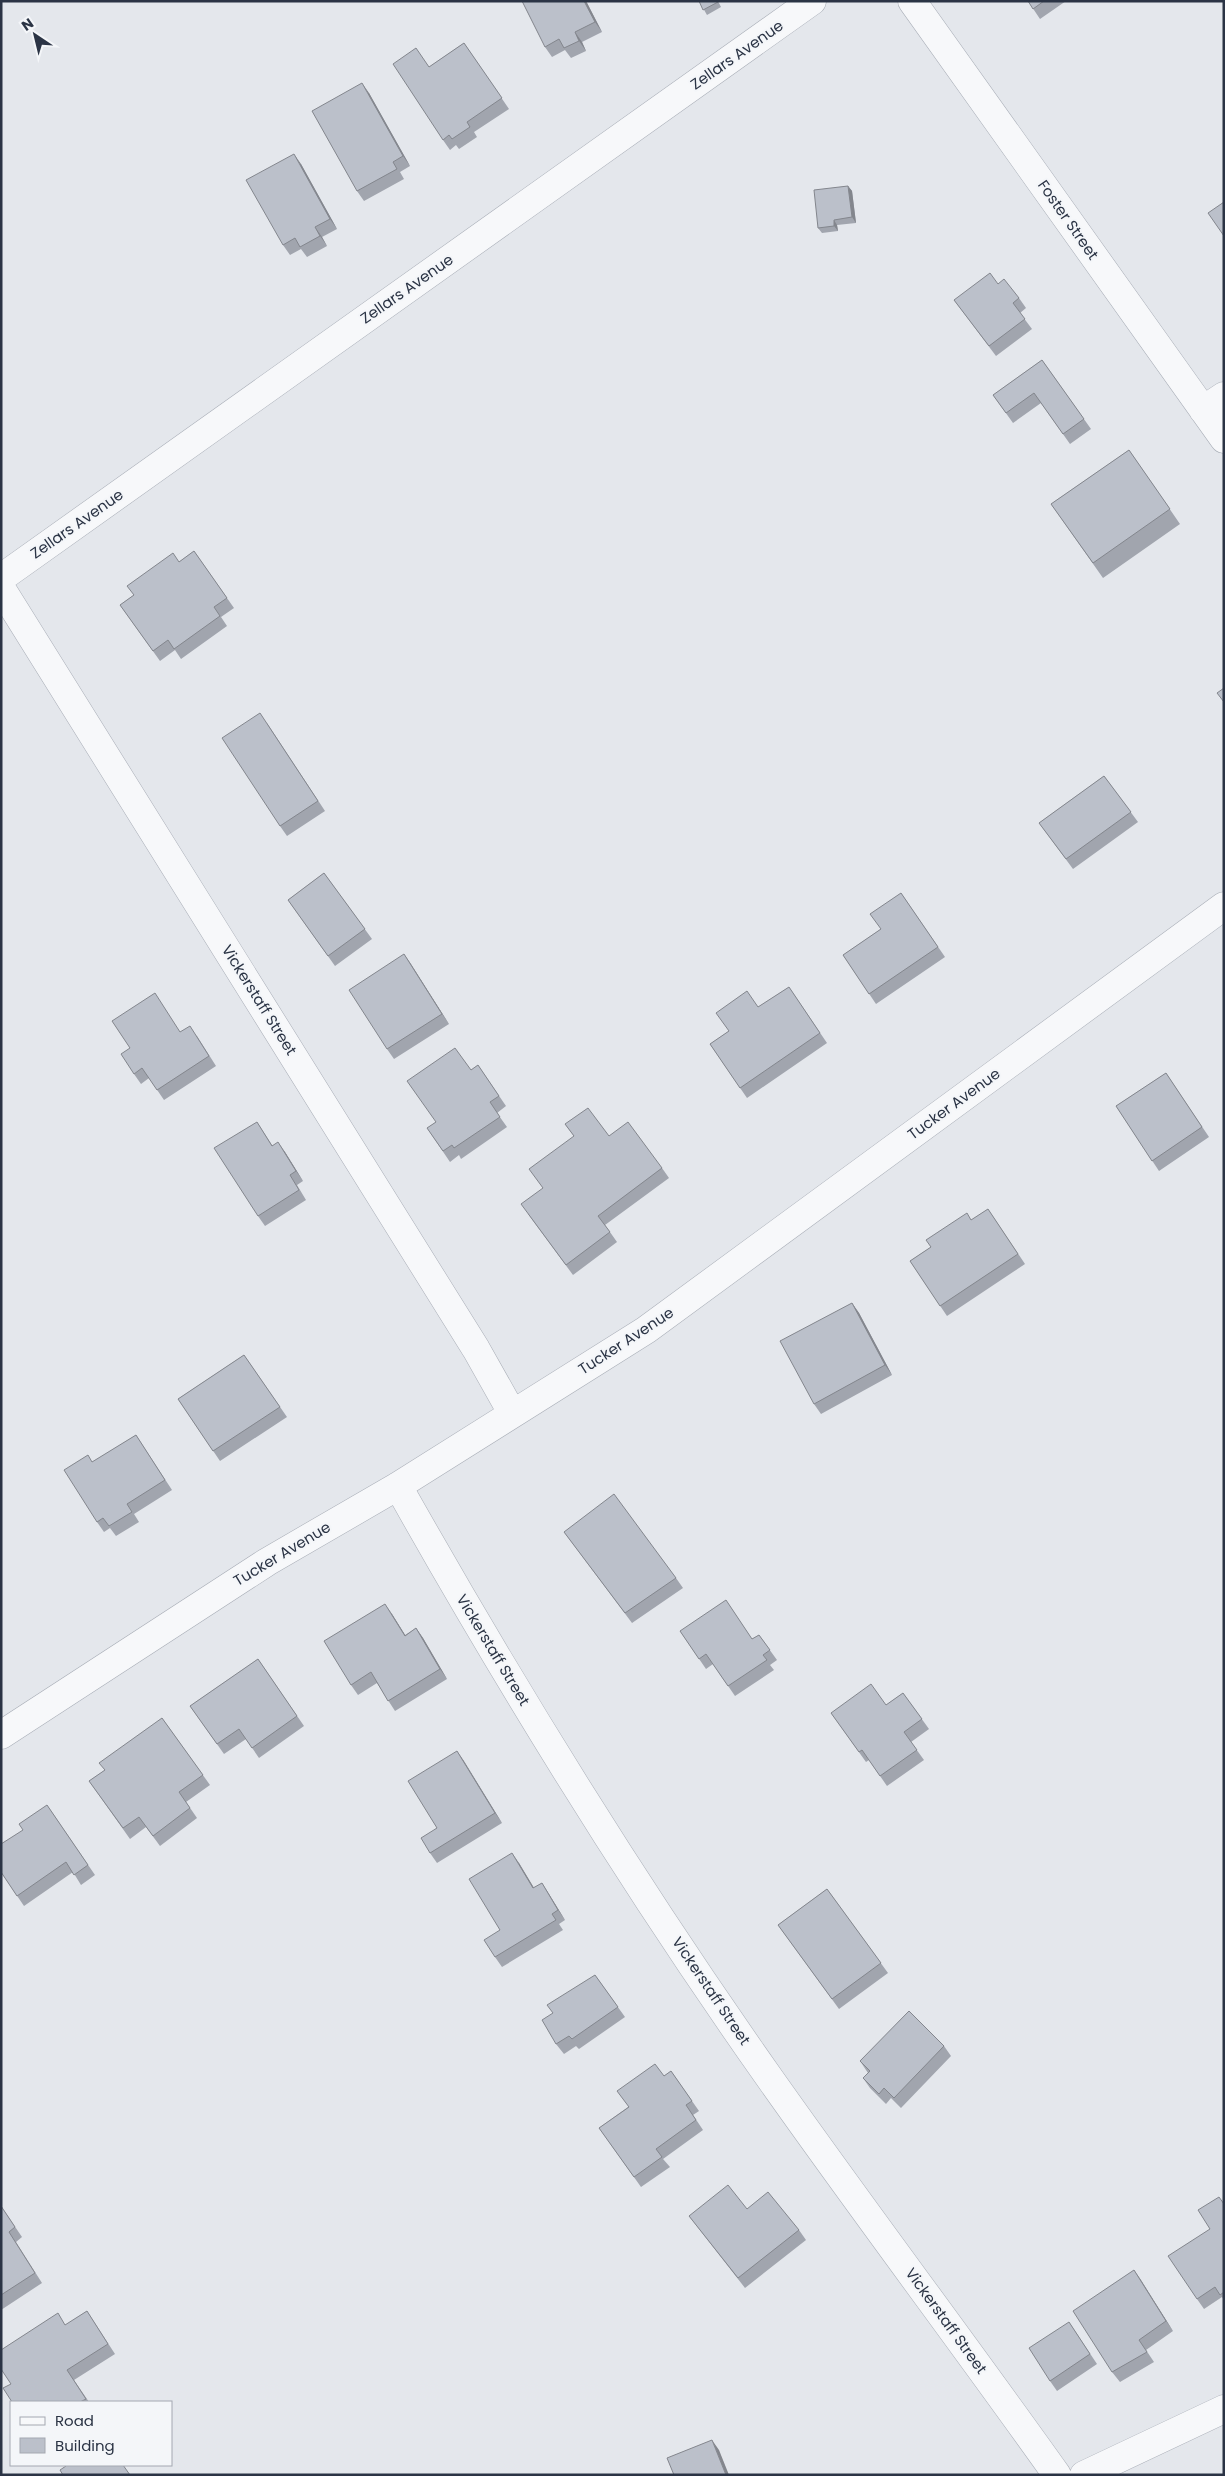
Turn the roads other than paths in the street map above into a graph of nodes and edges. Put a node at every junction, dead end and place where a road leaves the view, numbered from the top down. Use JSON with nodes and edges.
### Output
{"nodes":[{"id":1,"x":812,"y":1,"type":"edge"},
{"id":2,"x":912,"y":1,"type":"edge"},
{"id":3,"x":1213,"y":403,"type":"edge"},
{"id":4,"x":1224,"y":439,"type":"edge"},
{"id":5,"x":1,"y":578,"type":"edge"},
{"id":6,"x":1,"y":588,"type":"edge"},
{"id":7,"x":1224,"y":906,"type":"edge"},
{"id":8,"x":512,"y":1413,"type":"junction"},
{"id":9,"x":398,"y":1486,"type":"junction"},
{"id":10,"x":1,"y":1735,"type":"edge"},
{"id":11,"x":1224,"y":2409,"type":"edge"},
{"id":12,"x":1057,"y":2475,"type":"edge"},
{"id":13,"x":1084,"y":2475,"type":"edge"}],
"edges":[{"from":1,"to":5,"type":"street","name":"Zellars Avenue"},
{"from":2,"to":3,"type":"street","name":"Foster Street"},
{"from":3,"to":4,"type":"street","name":"Foster Street"},
{"from":6,"to":8,"type":"street","name":"Vickerstaff Street"},
{"from":7,"to":8,"type":"street","name":"Tucker Avenue"},
{"from":8,"to":9,"type":"street","name":"Tucker Avenue"},
{"from":9,"to":10,"type":"street","name":"Tucker Avenue"},
{"from":9,"to":12,"type":"street","name":"Vickerstaff Street"},
{"from":11,"to":13,"type":"street"}]}
